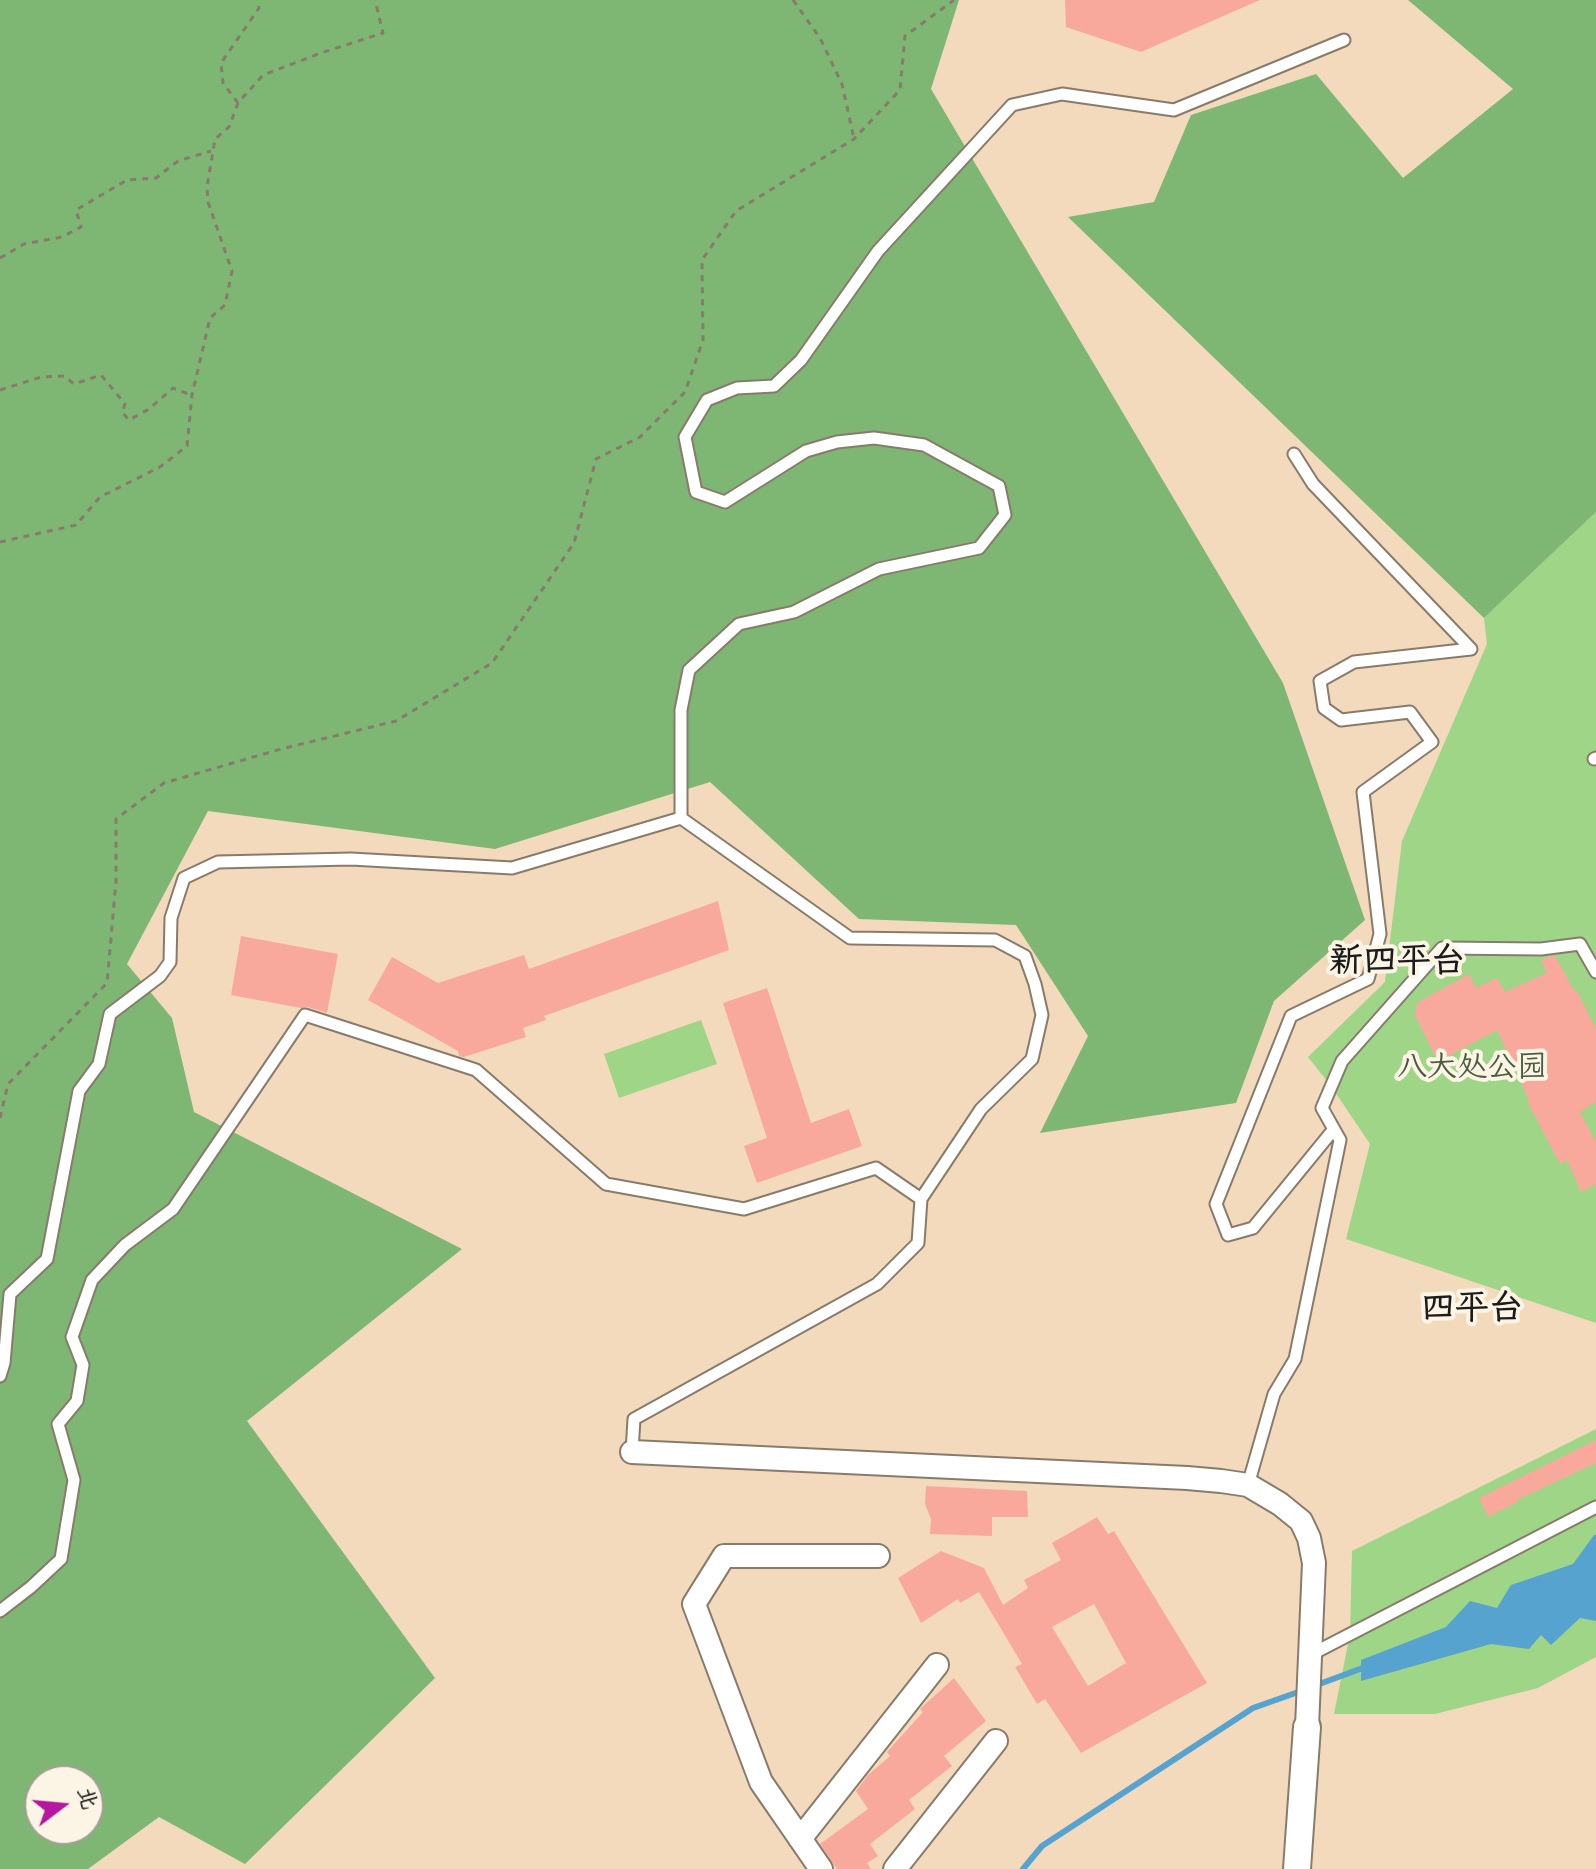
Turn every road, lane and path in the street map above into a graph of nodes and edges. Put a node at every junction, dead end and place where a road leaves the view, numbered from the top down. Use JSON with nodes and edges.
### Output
{"nodes":[{"id":1,"x":257,"y":0,"type":"edge"},
{"id":2,"x":375,"y":0,"type":"edge"},
{"id":3,"x":793,"y":0,"type":"edge"},
{"id":4,"x":954,"y":0,"type":"edge"},
{"id":5,"x":1344,"y":40,"type":"dead end"},
{"id":6,"x":238,"y":103,"type":"junction"},
{"id":7,"x":854,"y":139,"type":"junction"},
{"id":8,"x":213,"y":151,"type":"junction"},
{"id":9,"x":0,"y":258,"type":"edge"},
{"id":10,"x":0,"y":390,"type":"edge"},
{"id":11,"x":192,"y":395,"type":"junction"},
{"id":12,"x":1294,"y":454,"type":"dead end"},
{"id":13,"x":0,"y":542,"type":"edge"},
{"id":14,"x":681,"y":818,"type":"junction"},
{"id":15,"x":1596,"y":972,"type":"edge"},
{"id":16,"x":0,"y":1118,"type":"edge"},
{"id":17,"x":1334,"y":1129,"type":"junction"},
{"id":18,"x":921,"y":1199,"type":"junction"},
{"id":19,"x":0,"y":1376,"type":"edge"},
{"id":20,"x":632,"y":1452,"type":"joint"},
{"id":21,"x":1248,"y":1485,"type":"junction"},
{"id":22,"x":1596,"y":1507,"type":"edge"},
{"id":23,"x":878,"y":1556,"type":"dead end"},
{"id":24,"x":0,"y":1611,"type":"edge"},
{"id":25,"x":1310,"y":1655,"type":"junction"},
{"id":26,"x":937,"y":1665,"type":"dead end"},
{"id":27,"x":1307,"y":1727,"type":"joint"},
{"id":28,"x":996,"y":1741,"type":"dead end"},
{"id":29,"x":800,"y":1839,"type":"junction"},
{"id":30,"x":821,"y":1869,"type":"edge"},
{"id":31,"x":895,"y":1869,"type":"edge"},
{"id":32,"x":1297,"y":1869,"type":"edge"}],
"edges":[{"from":1,"to":6,"type":"path"},
{"from":2,"to":6,"type":"path"},
{"from":3,"to":7,"type":"path"},
{"from":4,"to":7,"type":"path"},
{"from":5,"to":14,"type":"lane"},
{"from":6,"to":8,"type":"path"},
{"from":7,"to":16,"type":"path"},
{"from":8,"to":9,"type":"path"},
{"from":8,"to":11,"type":"path"},
{"from":10,"to":11,"type":"path"},
{"from":11,"to":13,"type":"path"},
{"from":12,"to":17,"type":"lane"},
{"from":14,"to":18,"type":"lane"},
{"from":14,"to":19,"type":"lane"},
{"from":15,"to":17,"type":"lane"},
{"from":17,"to":21,"type":"lane"},
{"from":18,"to":20,"type":"lane"},
{"from":18,"to":24,"type":"lane"},
{"from":20,"to":21,"type":"street"},
{"from":21,"to":25,"type":"street"},
{"from":22,"to":25,"type":"lane"},
{"from":23,"to":29,"type":"street"},
{"from":25,"to":27,"type":"street"},
{"from":26,"to":29,"type":"street"},
{"from":27,"to":32,"type":"street"},
{"from":28,"to":31,"type":"street"},
{"from":29,"to":30,"type":"street"}]}
